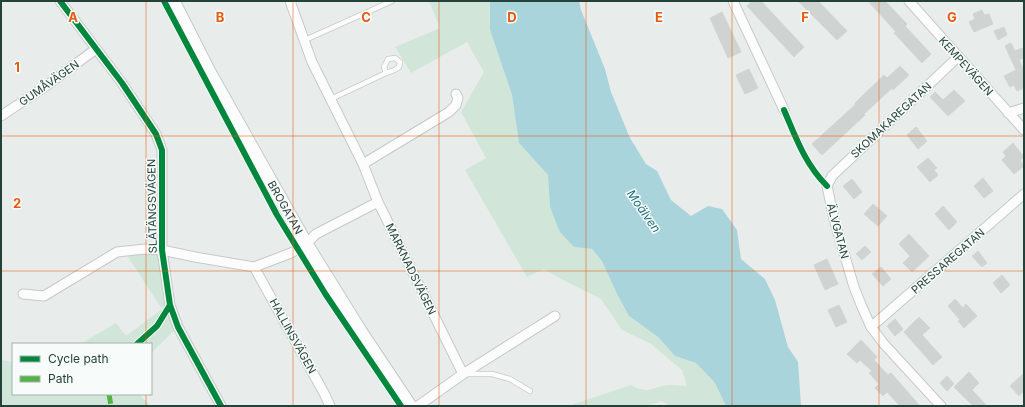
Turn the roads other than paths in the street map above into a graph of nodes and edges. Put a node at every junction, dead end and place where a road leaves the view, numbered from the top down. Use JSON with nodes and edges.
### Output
{"nodes":[{"id":1,"x":60,"y":1,"type":"edge"},
{"id":2,"x":173,"y":1,"type":"edge"},
{"id":3,"x":290,"y":1,"type":"edge"},
{"id":4,"x":392,"y":1,"type":"edge"},
{"id":5,"x":733,"y":1,"type":"edge"},
{"id":6,"x":909,"y":1,"type":"edge"},
{"id":7,"x":305,"y":40,"type":"junction"},
{"id":8,"x":96,"y":49,"type":"junction"},
{"id":9,"x":958,"y":57,"type":"junction"},
{"id":10,"x":386,"y":73,"type":"dead end"},
{"id":11,"x":456,"y":94,"type":"dead end"},
{"id":12,"x":331,"y":99,"type":"junction"},
{"id":13,"x":1024,"y":108,"type":"edge"},
{"id":14,"x":784,"y":110,"type":"dead end"},
{"id":15,"x":1008,"y":113,"type":"junction"},
{"id":16,"x":1,"y":116,"type":"edge"},
{"id":17,"x":1024,"y":130,"type":"edge"},
{"id":18,"x":363,"y":164,"type":"junction"},
{"id":19,"x":827,"y":186,"type":"joint"},
{"id":20,"x":1024,"y":194,"type":"edge"},
{"id":21,"x":378,"y":202,"type":"junction"},
{"id":22,"x":306,"y":244,"type":"junction"},
{"id":23,"x":162,"y":250,"type":"junction"},
{"id":24,"x":254,"y":267,"type":"junction"},
{"id":25,"x":23,"y":294,"type":"dead end"},
{"id":26,"x":555,"y":316,"type":"dead end"},
{"id":27,"x":872,"y":327,"type":"junction"},
{"id":28,"x":463,"y":374,"type":"junction"},
{"id":29,"x":530,"y":391,"type":"dead end"},
{"id":30,"x":221,"y":406,"type":"edge"},
{"id":31,"x":330,"y":406,"type":"edge"},
{"id":32,"x":410,"y":406,"type":"edge"},
{"id":33,"x":418,"y":406,"type":"edge"},
{"id":34,"x":941,"y":406,"type":"edge"}],
"edges":[{"from":1,"to":8,"type":"street","name":"SLÄTÄNGSVÄGEN"},
{"from":2,"to":22,"type":"main road","name":"BROGATAN"},
{"from":3,"to":7,"type":"street","name":"MARKNADSVÄGEN"},
{"from":4,"to":7,"type":"lane"},
{"from":5,"to":14,"type":"street"},
{"from":6,"to":9,"type":"street","name":"KEMPEVÄGEN"},
{"from":7,"to":12,"type":"street","name":"MARKNADSVÄGEN"},
{"from":8,"to":16,"type":"street","name":"GUMÅVÄGEN"},
{"from":8,"to":23,"type":"street","name":"SLÄTÄNGSVÄGEN"},
{"from":9,"to":15,"type":"street","name":"KEMPEVÄGEN"},
{"from":9,"to":19,"type":"street","name":"SKOMAKAREGATAN"},
{"from":10,"to":12,"type":"lane"},
{"from":11,"to":18,"type":"street"},
{"from":12,"to":18,"type":"street","name":"MARKNADSVÄGEN"},
{"from":13,"to":15,"type":"street"},
{"from":15,"to":17,"type":"street","name":"KEMPEVÄGEN"},
{"from":18,"to":21,"type":"street","name":"MARKNADSVÄGEN"},
{"from":19,"to":27,"type":"street","name":"ÄLVGATAN"},
{"from":20,"to":27,"type":"street","name":"PRESSAREGATAN"},
{"from":21,"to":22,"type":"street"},
{"from":21,"to":28,"type":"street","name":"MARKNADSVÄGEN"},
{"from":22,"to":24,"type":"street"},
{"from":22,"to":32,"type":"main road","name":"BROGATAN"},
{"from":23,"to":24,"type":"street"},
{"from":23,"to":25,"type":"street"},
{"from":23,"to":30,"type":"street","name":"SLÄTÄNGSVÄGEN"},
{"from":24,"to":31,"type":"street","name":"HALLINSVÄGEN"},
{"from":26,"to":28,"type":"street"},
{"from":27,"to":34,"type":"street","name":"ÄLVGATAN"},
{"from":28,"to":29,"type":"lane"},
{"from":28,"to":33,"type":"street"}]}
